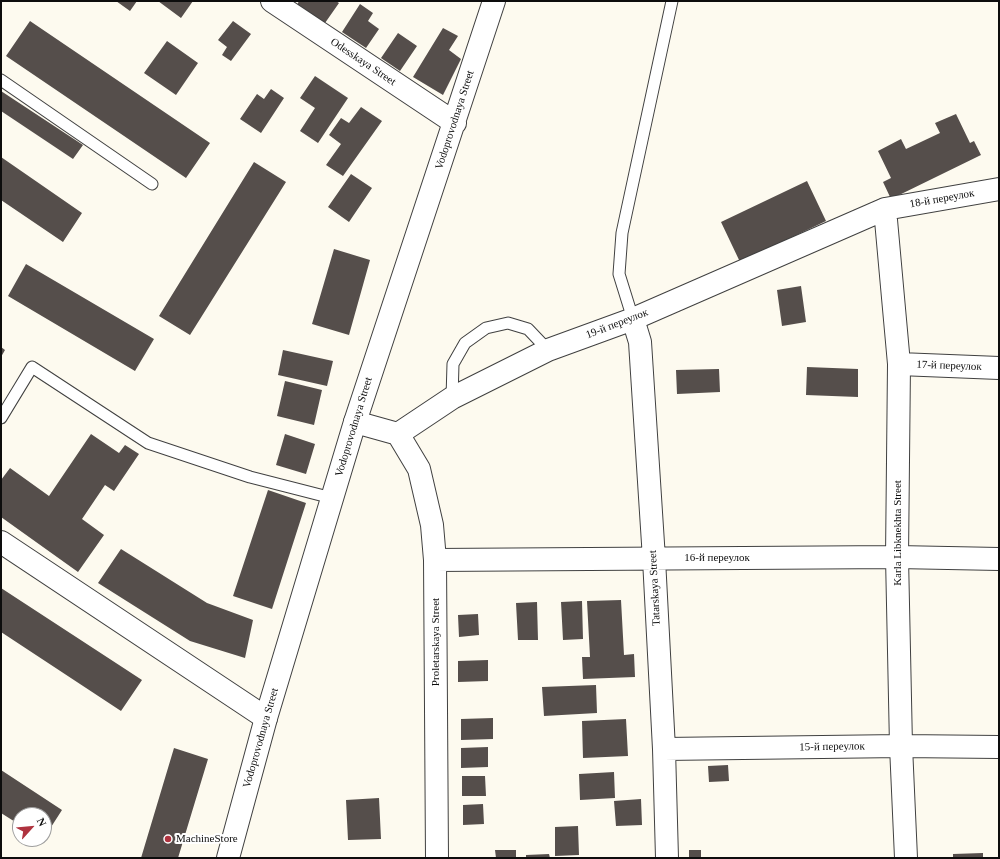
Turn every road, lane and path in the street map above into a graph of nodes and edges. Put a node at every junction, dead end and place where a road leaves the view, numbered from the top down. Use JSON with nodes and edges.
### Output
{"nodes":[{"id":1,"x":272,"y":1,"type":"edge"},
{"id":2,"x":494,"y":1,"type":"edge"},
{"id":3,"x":672,"y":1,"type":"edge"},
{"id":4,"x":1,"y":80,"type":"edge"},
{"id":5,"x":454,"y":123,"type":"junction"},
{"id":6,"x":152,"y":184,"type":"dead end"},
{"id":7,"x":999,"y":189,"type":"edge"},
{"id":8,"x":885,"y":208,"type":"junction"},
{"id":9,"x":633,"y":319,"type":"junction"},
{"id":10,"x":548,"y":350,"type":"junction"},
{"id":11,"x":899,"y":364,"type":"junction"},
{"id":12,"x":999,"y":368,"type":"edge"},
{"id":13,"x":452,"y":398,"type":"junction"},
{"id":14,"x":1,"y":418,"type":"edge"},
{"id":15,"x":355,"y":422,"type":"junction"},
{"id":16,"x":398,"y":434,"type":"junction"},
{"id":17,"x":332,"y":498,"type":"junction"},
{"id":18,"x":1,"y":542,"type":"edge"},
{"id":19,"x":897,"y":557,"type":"junction"},
{"id":20,"x":654,"y":559,"type":"junction"},
{"id":21,"x":999,"y":559,"type":"edge"},
{"id":22,"x":435,"y":560,"type":"junction"},
{"id":23,"x":266,"y":718,"type":"junction"},
{"id":24,"x":901,"y":746,"type":"junction"},
{"id":25,"x":999,"y":747,"type":"edge"},
{"id":26,"x":664,"y":749,"type":"junction"},
{"id":27,"x":228,"y":858,"type":"edge"},
{"id":28,"x":437,"y":858,"type":"edge"},
{"id":29,"x":666,"y":858,"type":"edge"},
{"id":30,"x":906,"y":858,"type":"edge"}],
"edges":[{"from":1,"to":5,"type":"street","name":"Odesskaya Street"},
{"from":2,"to":5,"type":"street","name":"Vodoprovodnaya Street"},
{"from":3,"to":9,"type":"lane"},
{"from":4,"to":6,"type":"lane"},
{"from":5,"to":15,"type":"street","name":"Vodoprovodnaya Street"},
{"from":7,"to":8,"type":"street","name":"18-й переулок"},
{"from":8,"to":9,"type":"street","name":"19-й переулок"},
{"from":8,"to":11,"type":"street","name":"Karla Libknekhta Street"},
{"from":9,"to":10,"type":"street","name":"19-й переулок"},
{"from":9,"to":20,"type":"street","name":"Tatarskaya Street"},
{"from":10,"to":13,"type":"street","name":"19-й переулок"},
{"from":10,"to":13,"type":"lane"},
{"from":11,"to":12,"type":"street","name":"17-й переулок"},
{"from":11,"to":19,"type":"street","name":"Karla Libknekhta Street"},
{"from":13,"to":16,"type":"street","name":"19-й переулок"},
{"from":14,"to":17,"type":"lane"},
{"from":15,"to":16,"type":"street"},
{"from":15,"to":17,"type":"street","name":"Vodoprovodnaya Street"},
{"from":16,"to":22,"type":"street","name":"Proletarskaya Street"},
{"from":17,"to":23,"type":"street","name":"Vodoprovodnaya Street"},
{"from":18,"to":23,"type":"street"},
{"from":19,"to":20,"type":"street","name":"16-й переулок"},
{"from":19,"to":21,"type":"street","name":"16-й переулок"},
{"from":19,"to":24,"type":"street","name":"Karla Libknekhta Street"},
{"from":20,"to":22,"type":"street","name":"16-й переулок"},
{"from":20,"to":26,"type":"street","name":"Tatarskaya Street"},
{"from":22,"to":28,"type":"street","name":"Proletarskaya Street"},
{"from":23,"to":27,"type":"street","name":"Vodoprovodnaya Street"},
{"from":24,"to":25,"type":"street","name":"15-й переулок"},
{"from":24,"to":26,"type":"street","name":"15-й переулок"},
{"from":24,"to":30,"type":"street","name":"Karla Libknekhta Street"},
{"from":26,"to":29,"type":"street","name":"Tatarskaya Street"}]}
